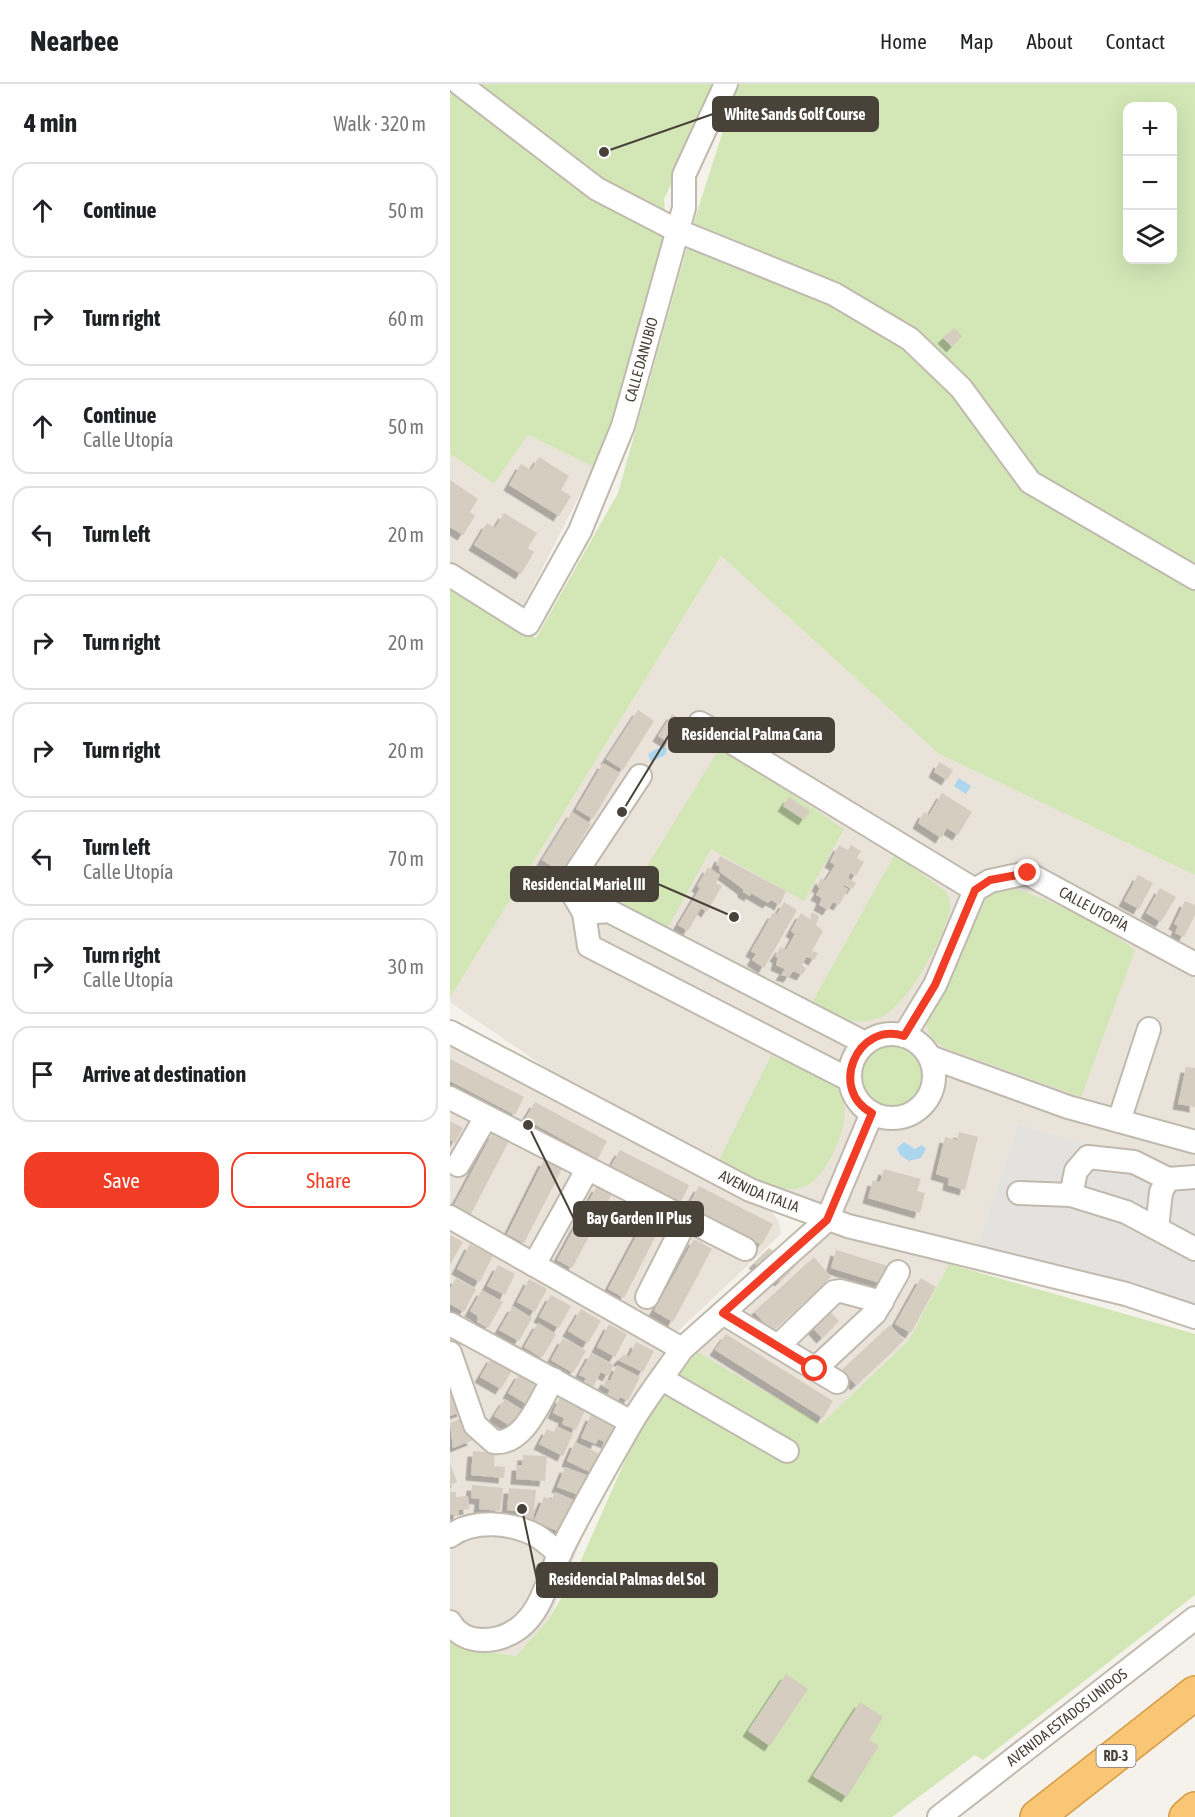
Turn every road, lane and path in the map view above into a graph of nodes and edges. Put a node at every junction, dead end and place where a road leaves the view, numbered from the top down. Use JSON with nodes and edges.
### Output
{"nodes":[{"id":1,"x":460,"y":84,"type":"edge"},
{"id":2,"x":726,"y":84,"type":"edge"},
{"id":3,"x":678,"y":231,"type":"junction"},
{"id":4,"x":450,"y":575,"type":"edge"},
{"id":5,"x":1195,"y":578,"type":"edge"},
{"id":6,"x":700,"y":723,"type":"dead end"},
{"id":7,"x":640,"y":776,"type":"dead end"},
{"id":8,"x":975,"y":890,"type":"junction"},
{"id":9,"x":584,"y":914,"type":"junction"},
{"id":10,"x":1195,"y":963,"type":"edge"},
{"id":11,"x":1149,"y":1029,"type":"dead end"},
{"id":12,"x":450,"y":1032,"type":"edge"},
{"id":13,"x":904,"y":1036,"type":"junction"},
{"id":14,"x":865,"y":1043,"type":"junction"},
{"id":15,"x":930,"y":1057,"type":"junction"},
{"id":16,"x":850,"y":1080,"type":"junction"},
{"id":17,"x":450,"y":1098,"type":"edge"},
{"id":18,"x":872,"y":1113,"type":"junction"},
{"id":19,"x":486,"y":1117,"type":"junction"},
{"id":20,"x":1119,"y":1121,"type":"junction"},
{"id":21,"x":1195,"y":1142,"type":"edge"},
{"id":22,"x":458,"y":1166,"type":"dead end"},
{"id":23,"x":587,"y":1170,"type":"junction"},
{"id":24,"x":1195,"y":1177,"type":"edge"},
{"id":25,"x":1168,"y":1179,"type":"junction"},
{"id":26,"x":1019,"y":1193,"type":"dead end"},
{"id":27,"x":1071,"y":1195,"type":"junction"},
{"id":28,"x":450,"y":1217,"type":"edge"},
{"id":29,"x":686,"y":1220,"type":"junction"},
{"id":30,"x":827,"y":1220,"type":"junction"},
{"id":31,"x":1158,"y":1228,"type":"junction"},
{"id":32,"x":745,"y":1249,"type":"dead end"},
{"id":33,"x":1195,"y":1249,"type":"edge"},
{"id":34,"x":534,"y":1265,"type":"junction"},
{"id":35,"x":898,"y":1272,"type":"dead end"},
{"id":36,"x":647,"y":1297,"type":"dead end"},
{"id":37,"x":882,"y":1302,"type":"junction"},
{"id":38,"x":723,"y":1313,"type":"junction"},
{"id":39,"x":1195,"y":1317,"type":"edge"},
{"id":40,"x":450,"y":1324,"type":"edge"},
{"id":41,"x":778,"y":1346,"type":"junction"},
{"id":42,"x":682,"y":1350,"type":"junction"},
{"id":43,"x":450,"y":1353,"type":"edge"},
{"id":44,"x":815,"y":1369,"type":"junction"},
{"id":45,"x":553,"y":1379,"type":"junction"},
{"id":46,"x":662,"y":1379,"type":"junction"},
{"id":47,"x":837,"y":1382,"type":"dead end"},
{"id":48,"x":631,"y":1422,"type":"junction"},
{"id":49,"x":787,"y":1451,"type":"dead end"},
{"id":50,"x":450,"y":1536,"type":"edge"},
{"id":51,"x":560,"y":1554,"type":"junction"},
{"id":52,"x":1195,"y":1618,"type":"edge"},
{"id":53,"x":450,"y":1622,"type":"edge"},
{"id":54,"x":1195,"y":1694,"type":"edge"},
{"id":55,"x":1195,"y":1809,"type":"edge"},
{"id":56,"x":1044,"y":1814,"type":"edge"},
{"id":57,"x":939,"y":1817,"type":"edge"},
{"id":58,"x":1186,"y":1817,"type":"edge"}],
"edges":[{"from":1,"to":3,"type":"street"},
{"from":2,"to":3,"type":"street","name":"CALLE DANUBIO"},
{"from":3,"to":4,"type":"street","name":"CALLE DANUBIO"},
{"from":3,"to":5,"type":"street"},
{"from":6,"to":8,"type":"street"},
{"from":7,"to":9,"type":"street"},
{"from":8,"to":10,"type":"street","name":"CALLE UTOPÍA"},
{"from":8,"to":13,"type":"street"},
{"from":9,"to":14,"type":"street"},
{"from":9,"to":16,"type":"street"},
{"from":11,"to":20,"type":"street"},
{"from":12,"to":30,"type":"street","name":"AVENIDA ITALIA"},
{"from":13,"to":14,"type":"street"},
{"from":13,"to":15,"type":"street"},
{"from":14,"to":16,"type":"street"},
{"from":15,"to":18,"type":"street"},
{"from":15,"to":20,"type":"street"},
{"from":16,"to":18,"type":"street"},
{"from":17,"to":19,"type":"street"},
{"from":18,"to":30,"type":"street"},
{"from":19,"to":22,"type":"street"},
{"from":19,"to":23,"type":"street"},
{"from":20,"to":21,"type":"street"},
{"from":23,"to":29,"type":"street"},
{"from":23,"to":34,"type":"street"},
{"from":24,"to":25,"type":"street"},
{"from":25,"to":27,"type":"street"},
{"from":25,"to":31,"type":"street"},
{"from":26,"to":27,"type":"street"},
{"from":27,"to":31,"type":"street"},
{"from":28,"to":34,"type":"street"},
{"from":29,"to":32,"type":"street"},
{"from":29,"to":36,"type":"street"},
{"from":30,"to":38,"type":"street"},
{"from":30,"to":39,"type":"street","name":"AVENIDA ITALIA"},
{"from":31,"to":33,"type":"street"},
{"from":34,"to":42,"type":"street"},
{"from":35,"to":37,"type":"street"},
{"from":37,"to":41,"type":"street"},
{"from":37,"to":44,"type":"street"},
{"from":38,"to":41,"type":"street"},
{"from":38,"to":42,"type":"street"},
{"from":40,"to":45,"type":"street"},
{"from":41,"to":44,"type":"street"},
{"from":42,"to":46,"type":"street"},
{"from":43,"to":45,"type":"street"},
{"from":44,"to":47,"type":"street"},
{"from":45,"to":48,"type":"street"},
{"from":46,"to":48,"type":"street"},
{"from":46,"to":49,"type":"street"},
{"from":48,"to":51,"type":"street"},
{"from":50,"to":51,"type":"street"},
{"from":51,"to":53,"type":"street"},
{"from":52,"to":57,"type":"street","name":"AVENIDA ESTADOS UNIDOS"},
{"from":54,"to":56,"type":"highway","number":"RD-3"},
{"from":55,"to":58,"type":"highway"}]}
